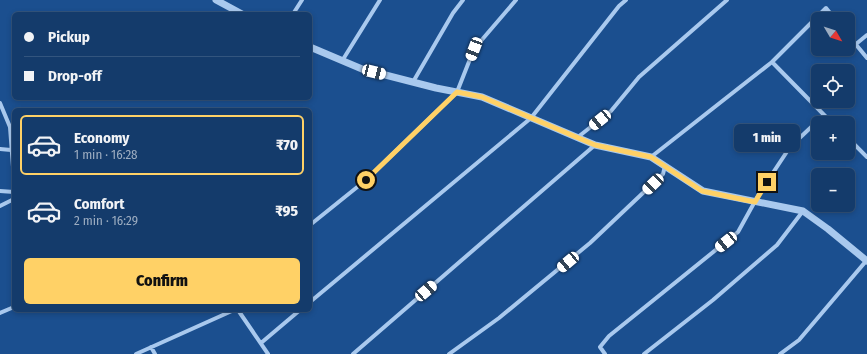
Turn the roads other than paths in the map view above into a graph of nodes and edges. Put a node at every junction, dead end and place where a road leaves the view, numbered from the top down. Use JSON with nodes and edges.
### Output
{"nodes":[{"id":1,"x":216,"y":0,"type":"edge"},
{"id":2,"x":302,"y":0,"type":"edge"},
{"id":3,"x":380,"y":0,"type":"edge"},
{"id":4,"x":463,"y":0,"type":"edge"},
{"id":5,"x":516,"y":0,"type":"edge"},
{"id":6,"x":626,"y":0,"type":"edge"},
{"id":7,"x":727,"y":0,"type":"edge"},
{"id":8,"x":238,"y":12,"type":"edge"},
{"id":9,"x":294,"y":12,"type":"edge"},
{"id":10,"x":822,"y":12,"type":"edge"},
{"id":11,"x":829,"y":12,"type":"edge"},
{"id":12,"x":811,"y":23,"type":"edge"},
{"id":13,"x":867,"y":35,"type":"edge"},
{"id":14,"x":856,"y":44,"type":"joint"},
{"id":15,"x":312,"y":48,"type":"edge"},
{"id":16,"x":867,"y":58,"type":"edge"},
{"id":17,"x":342,"y":61,"type":"junction"},
{"id":18,"x":772,"y":62,"type":"junction"},
{"id":19,"x":413,"y":82,"type":"junction"},
{"id":20,"x":457,"y":92,"type":"junction"},
{"id":21,"x":0,"y":103,"type":"edge"},
{"id":22,"x":824,"y":115,"type":"joint"},
{"id":23,"x":531,"y":118,"type":"junction"},
{"id":24,"x":577,"y":138,"type":"junction"},
{"id":25,"x":595,"y":145,"type":"junction"},
{"id":26,"x":855,"y":145,"type":"edge"},
{"id":27,"x":0,"y":149,"type":"edge"},
{"id":28,"x":11,"y":150,"type":"junction"},
{"id":29,"x":651,"y":157,"type":"junction"},
{"id":30,"x":867,"y":157,"type":"edge"},
{"id":31,"x":12,"y":160,"type":"edge"},
{"id":32,"x":665,"y":166,"type":"junction"},
{"id":33,"x":0,"y":191,"type":"edge"},
{"id":34,"x":12,"y":192,"type":"edge"},
{"id":35,"x":12,"y":200,"type":"edge"},
{"id":36,"x":755,"y":202,"type":"junction"},
{"id":37,"x":0,"y":206,"type":"edge"},
{"id":38,"x":803,"y":211,"type":"junction"},
{"id":39,"x":312,"y":223,"type":"edge"},
{"id":40,"x":867,"y":261,"type":"edge"},
{"id":41,"x":312,"y":300,"type":"edge"},
{"id":42,"x":12,"y":308,"type":"edge"},
{"id":43,"x":230,"y":312,"type":"edge"},
{"id":44,"x":239,"y":312,"type":"edge"},
{"id":45,"x":298,"y":312,"type":"edge"},
{"id":46,"x":0,"y":313,"type":"edge"},
{"id":47,"x":261,"y":343,"type":"junction"},
{"id":48,"x":151,"y":347,"type":"junction"},
{"id":49,"x":136,"y":354,"type":"edge"},
{"id":50,"x":155,"y":354,"type":"edge"},
{"id":51,"x":268,"y":354,"type":"edge"},
{"id":52,"x":353,"y":354,"type":"edge"},
{"id":53,"x":450,"y":354,"type":"edge"},
{"id":54,"x":605,"y":354,"type":"edge"},
{"id":55,"x":644,"y":354,"type":"edge"},
{"id":56,"x":780,"y":354,"type":"edge"}],
"edges":[{"from":1,"to":8,"type":"street"},
{"from":2,"to":9,"type":"street"},
{"from":3,"to":17,"type":"street"},
{"from":4,"to":19,"type":"street"},
{"from":5,"to":20,"type":"street"},
{"from":6,"to":23,"type":"street"},
{"from":7,"to":24,"type":"street"},
{"from":10,"to":11,"type":"street"},
{"from":12,"to":18,"type":"street"},
{"from":13,"to":14,"type":"street"},
{"from":14,"to":16,"type":"street"},
{"from":15,"to":17,"type":"street"},
{"from":17,"to":19,"type":"street"},
{"from":18,"to":22,"type":"street"},
{"from":18,"to":29,"type":"street"},
{"from":19,"to":20,"type":"street"},
{"from":20,"to":23,"type":"street"},
{"from":20,"to":39,"type":"street"},
{"from":21,"to":28,"type":"street"},
{"from":22,"to":36,"type":"street"},
{"from":23,"to":24,"type":"street"},
{"from":23,"to":41,"type":"street"},
{"from":24,"to":25,"type":"street"},
{"from":25,"to":29,"type":"street"},
{"from":25,"to":52,"type":"street"},
{"from":26,"to":30,"type":"street"},
{"from":27,"to":28,"type":"street"},
{"from":28,"to":31,"type":"street"},
{"from":29,"to":32,"type":"street"},
{"from":32,"to":36,"type":"street"},
{"from":32,"to":53,"type":"street"},
{"from":33,"to":34,"type":"street"},
{"from":35,"to":37,"type":"street"},
{"from":36,"to":38,"type":"street"},
{"from":36,"to":54,"type":"street"},
{"from":38,"to":40,"type":"street"},
{"from":38,"to":55,"type":"street"},
{"from":40,"to":56,"type":"street"},
{"from":42,"to":46,"type":"street"},
{"from":43,"to":48,"type":"street"},
{"from":44,"to":47,"type":"street"},
{"from":45,"to":47,"type":"street"},
{"from":47,"to":51,"type":"street"},
{"from":48,"to":49,"type":"street"},
{"from":48,"to":50,"type":"street"}]}
